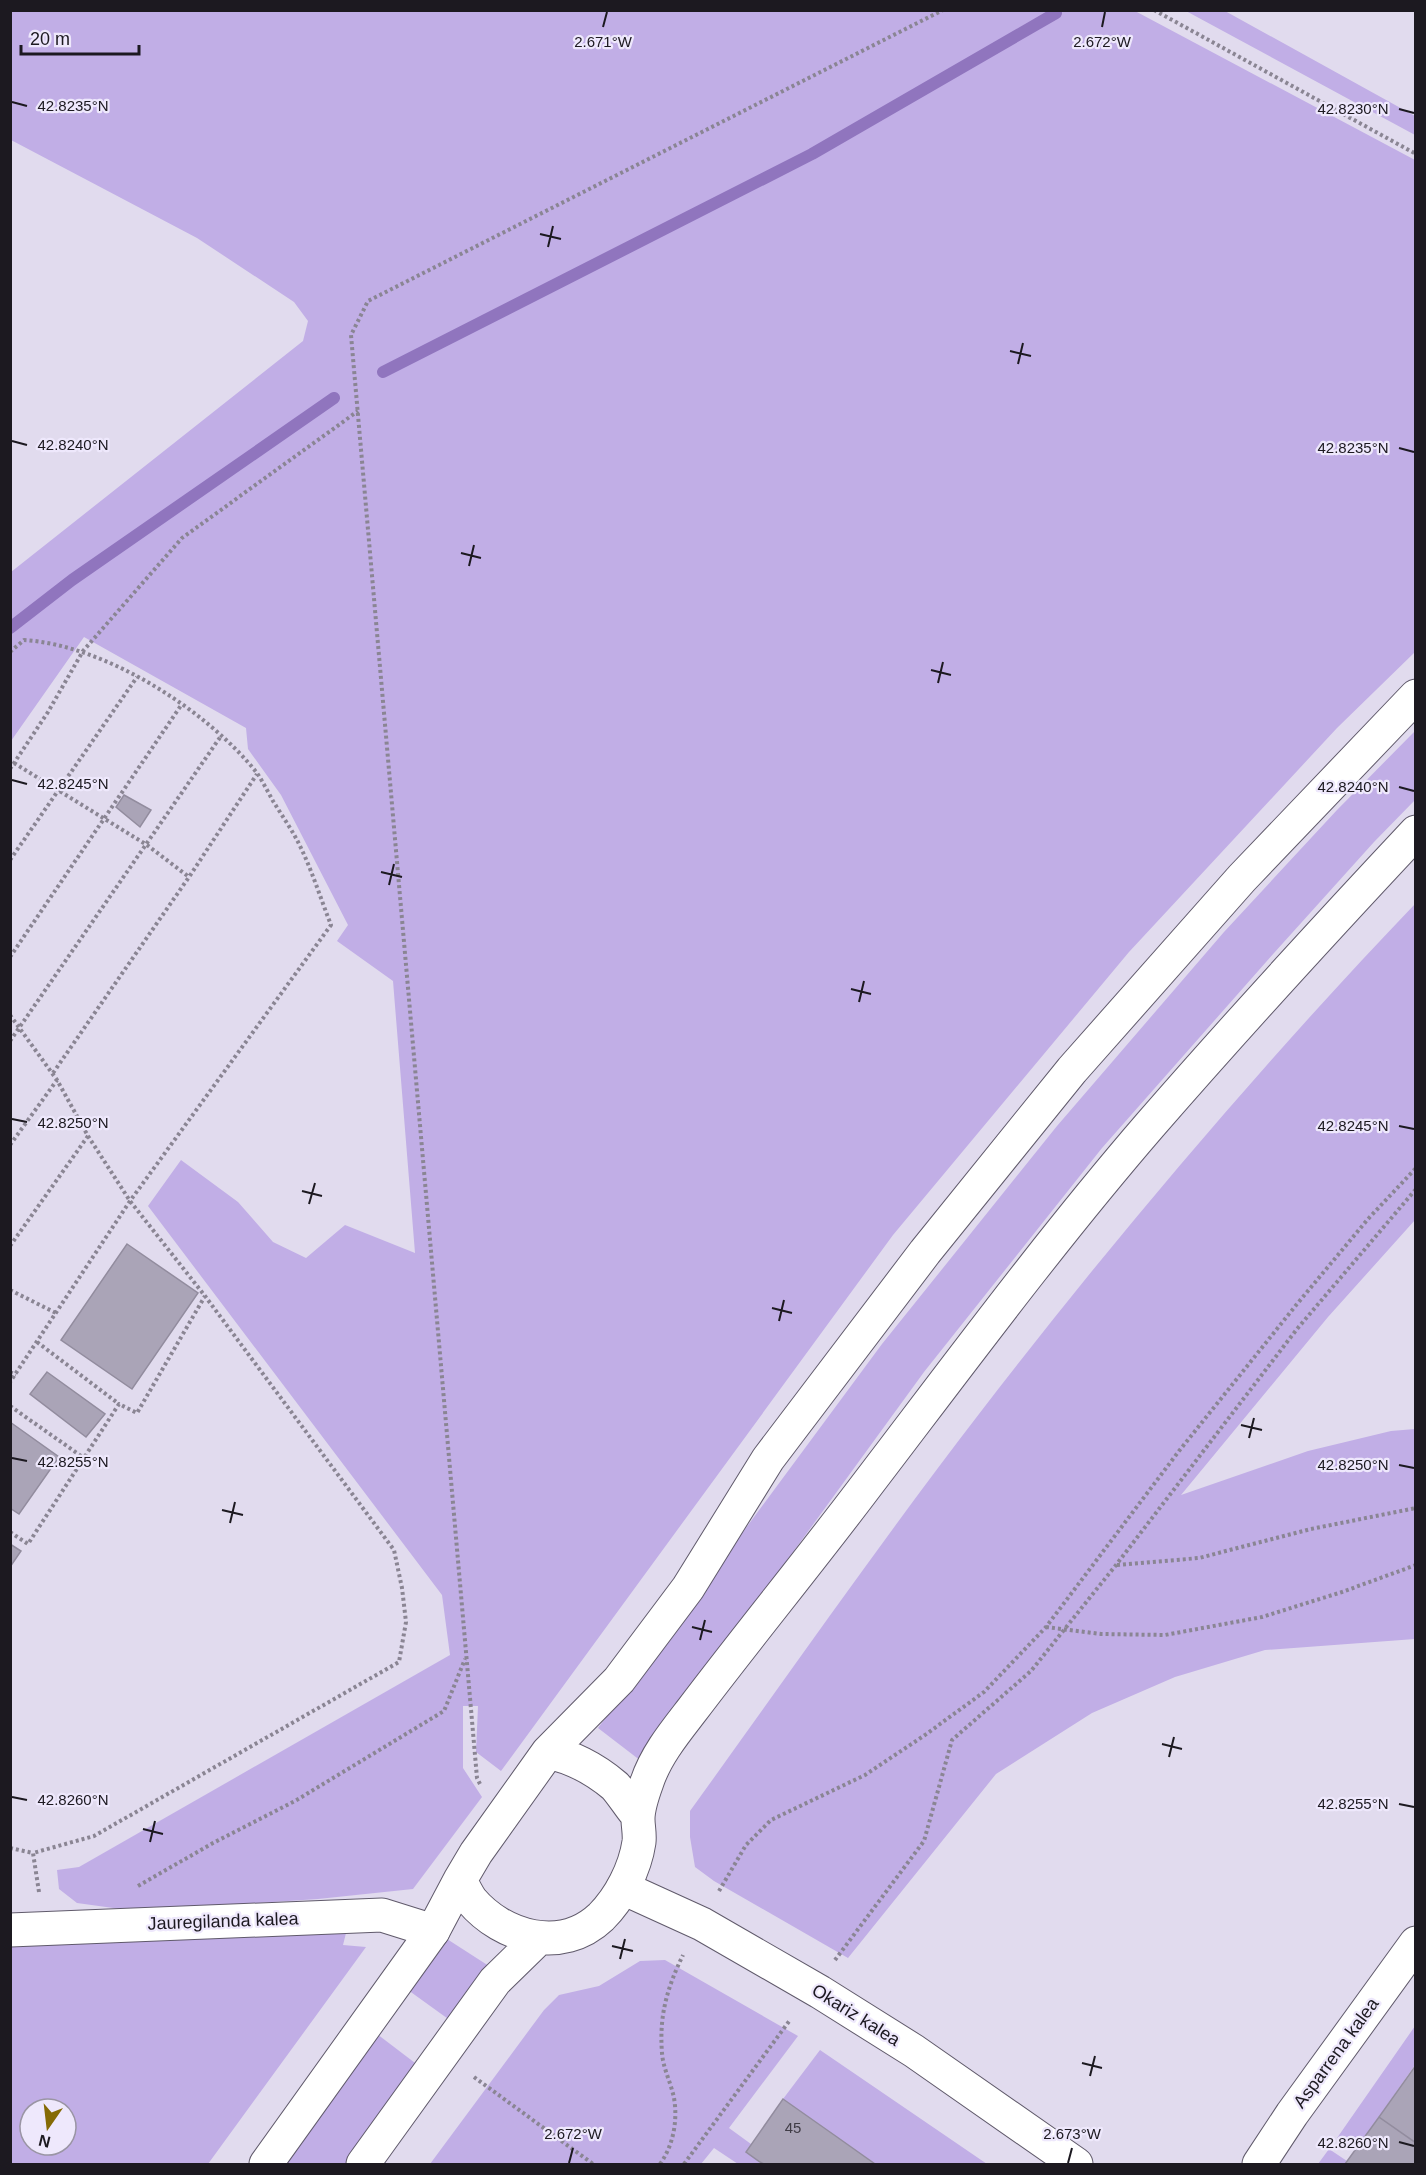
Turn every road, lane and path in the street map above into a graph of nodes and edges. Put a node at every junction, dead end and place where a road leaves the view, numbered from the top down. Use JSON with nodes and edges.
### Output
{"nodes":[{"id":1,"x":943,"y":10,"type":"edge"},
{"id":2,"x":1154,"y":10,"type":"edge"},
{"id":3,"x":1416,"y":154,"type":"edge"},
{"id":4,"x":358,"y":411,"type":"junction"},
{"id":5,"x":82,"y":651,"type":"junction"},
{"id":6,"x":10,"y":652,"type":"edge"},
{"id":7,"x":137,"y":677,"type":"junction"},
{"id":8,"x":1416,"y":696,"type":"edge"},
{"id":9,"x":182,"y":704,"type":"junction"},
{"id":10,"x":221,"y":736,"type":"junction"},
{"id":11,"x":14,"y":763,"type":"junction"},
{"id":12,"x":10,"y":769,"type":"edge"},
{"id":13,"x":257,"y":774,"type":"junction"},
{"id":14,"x":59,"y":790,"type":"junction"},
{"id":15,"x":104,"y":818,"type":"junction"},
{"id":16,"x":1416,"y":832,"type":"edge"},
{"id":17,"x":147,"y":845,"type":"junction"},
{"id":18,"x":10,"y":860,"type":"edge"},
{"id":19,"x":189,"y":877,"type":"junction"},
{"id":20,"x":10,"y":957,"type":"edge"},
{"id":21,"x":10,"y":1015,"type":"edge"},
{"id":22,"x":20,"y":1029,"type":"junction"},
{"id":23,"x":10,"y":1041,"type":"edge"},
{"id":24,"x":53,"y":1073,"type":"junction"},
{"id":25,"x":57,"y":1080,"type":"junction"},
{"id":26,"x":88,"y":1136,"type":"junction"},
{"id":27,"x":10,"y":1145,"type":"edge"},
{"id":28,"x":1416,"y":1168,"type":"edge"},
{"id":29,"x":1416,"y":1189,"type":"edge"},
{"id":30,"x":130,"y":1201,"type":"junction"},
{"id":31,"x":10,"y":1246,"type":"edge"},
{"id":32,"x":10,"y":1290,"type":"edge"},
{"id":33,"x":205,"y":1296,"type":"junction"},
{"id":34,"x":56,"y":1313,"type":"junction"},
{"id":35,"x":38,"y":1342,"type":"junction"},
{"id":36,"x":10,"y":1372,"type":"edge"},
{"id":37,"x":16,"y":1375,"type":"junction"},
{"id":38,"x":10,"y":1382,"type":"edge"},
{"id":39,"x":119,"y":1404,"type":"junction"},
{"id":40,"x":10,"y":1406,"type":"edge"},
{"id":41,"x":84,"y":1458,"type":"junction"},
{"id":42,"x":1416,"y":1508,"type":"edge"},
{"id":43,"x":10,"y":1532,"type":"edge"},
{"id":44,"x":1116,"y":1565,"type":"junction"},
{"id":45,"x":1416,"y":1565,"type":"edge"},
{"id":46,"x":1046,"y":1627,"type":"junction"},
{"id":47,"x":1064,"y":1630,"type":"junction"},
{"id":48,"x":466,"y":1656,"type":"junction"},
{"id":49,"x":548,"y":1752,"type":"junction"},
{"id":50,"x":502,"y":1816,"type":"junction"},
{"id":51,"x":638,"y":1816,"type":"junction"},
{"id":52,"x":10,"y":1848,"type":"edge"},
{"id":53,"x":33,"y":1853,"type":"junction"},
{"id":54,"x":460,"y":1880,"type":"junction"},
{"id":55,"x":132,"y":1888,"type":"dead end"},
{"id":56,"x":623,"y":1888,"type":"junction"},
{"id":57,"x":702,"y":1924,"type":"junction"},
{"id":58,"x":43,"y":1928,"type":"junction"},
{"id":59,"x":10,"y":1930,"type":"edge"},
{"id":60,"x":434,"y":1931,"type":"junction"},
{"id":61,"x":538,"y":1939,"type":"junction"},
{"id":62,"x":1416,"y":1943,"type":"edge"},
{"id":63,"x":831,"y":1965,"type":"dead end"},
{"id":64,"x":790,"y":2020,"type":"dead end"},
{"id":65,"x":474,"y":2077,"type":"dead end"},
{"id":66,"x":266,"y":2164,"type":"edge"},
{"id":67,"x":363,"y":2164,"type":"edge"},
{"id":68,"x":593,"y":2164,"type":"edge"},
{"id":69,"x":660,"y":2164,"type":"edge"},
{"id":70,"x":684,"y":2164,"type":"edge"},
{"id":71,"x":1076,"y":2164,"type":"edge"},
{"id":72,"x":1259,"y":2164,"type":"edge"}],
"edges":[{"from":1,"to":4,"type":"path"},
{"from":2,"to":3,"type":"path"},
{"from":4,"to":5,"type":"path"},
{"from":4,"to":48,"type":"path"},
{"from":5,"to":6,"type":"path"},
{"from":5,"to":7,"type":"path"},
{"from":5,"to":11,"type":"path"},
{"from":7,"to":9,"type":"path"},
{"from":7,"to":14,"type":"path"},
{"from":8,"to":49,"type":"main road"},
{"from":9,"to":10,"type":"path"},
{"from":9,"to":15,"type":"path"},
{"from":10,"to":13,"type":"path"},
{"from":10,"to":17,"type":"path"},
{"from":11,"to":12,"type":"path"},
{"from":11,"to":14,"type":"path"},
{"from":13,"to":19,"type":"path"},
{"from":13,"to":30,"type":"path"},
{"from":14,"to":15,"type":"path"},
{"from":14,"to":18,"type":"path"},
{"from":15,"to":17,"type":"path"},
{"from":15,"to":20,"type":"path"},
{"from":16,"to":51,"type":"main road"},
{"from":17,"to":19,"type":"path"},
{"from":17,"to":22,"type":"path"},
{"from":19,"to":24,"type":"path"},
{"from":21,"to":22,"type":"path"},
{"from":22,"to":23,"type":"path"},
{"from":22,"to":24,"type":"path"},
{"from":24,"to":25,"type":"path"},
{"from":25,"to":26,"type":"path"},
{"from":25,"to":27,"type":"path"},
{"from":26,"to":30,"type":"path"},
{"from":26,"to":31,"type":"path"},
{"from":28,"to":46,"type":"path"},
{"from":29,"to":44,"type":"path"},
{"from":30,"to":33,"type":"path"},
{"from":30,"to":34,"type":"path"},
{"from":32,"to":34,"type":"path"},
{"from":33,"to":39,"type":"path"},
{"from":33,"to":53,"type":"path"},
{"from":34,"to":35,"type":"path"},
{"from":35,"to":37,"type":"path"},
{"from":35,"to":39,"type":"path"},
{"from":36,"to":37,"type":"path"},
{"from":37,"to":38,"type":"path"},
{"from":39,"to":41,"type":"path"},
{"from":40,"to":41,"type":"path"},
{"from":41,"to":43,"type":"path"},
{"from":42,"to":44,"type":"path"},
{"from":44,"to":47,"type":"path"},
{"from":45,"to":47,"type":"path"},
{"from":46,"to":47,"type":"path"},
{"from":46,"to":57,"type":"path"},
{"from":47,"to":63,"type":"path"},
{"from":48,"to":50,"type":"path"},
{"from":48,"to":55,"type":"path"},
{"from":49,"to":50,"type":"main road"},
{"from":49,"to":51,"type":"main road"},
{"from":50,"to":54,"type":"main road"},
{"from":51,"to":56,"type":"main road"},
{"from":52,"to":53,"type":"path"},
{"from":53,"to":58,"type":"path"},
{"from":54,"to":60,"type":"main road"},
{"from":54,"to":61,"type":"main road"},
{"from":56,"to":57,"type":"main road","name":"Okariz kalea"},
{"from":56,"to":61,"type":"main road"},
{"from":57,"to":69,"type":"path"},
{"from":57,"to":71,"type":"main road","name":"Okariz kalea"},
{"from":58,"to":59,"type":"main road","name":"Jauregilanda kalea"},
{"from":58,"to":60,"type":"main road","name":"Jauregilanda kalea"},
{"from":60,"to":66,"type":"main road"},
{"from":61,"to":67,"type":"main road"},
{"from":62,"to":72,"type":"main road","name":"Asparrena kalea"},
{"from":64,"to":70,"type":"path"},
{"from":65,"to":68,"type":"path"}]}
